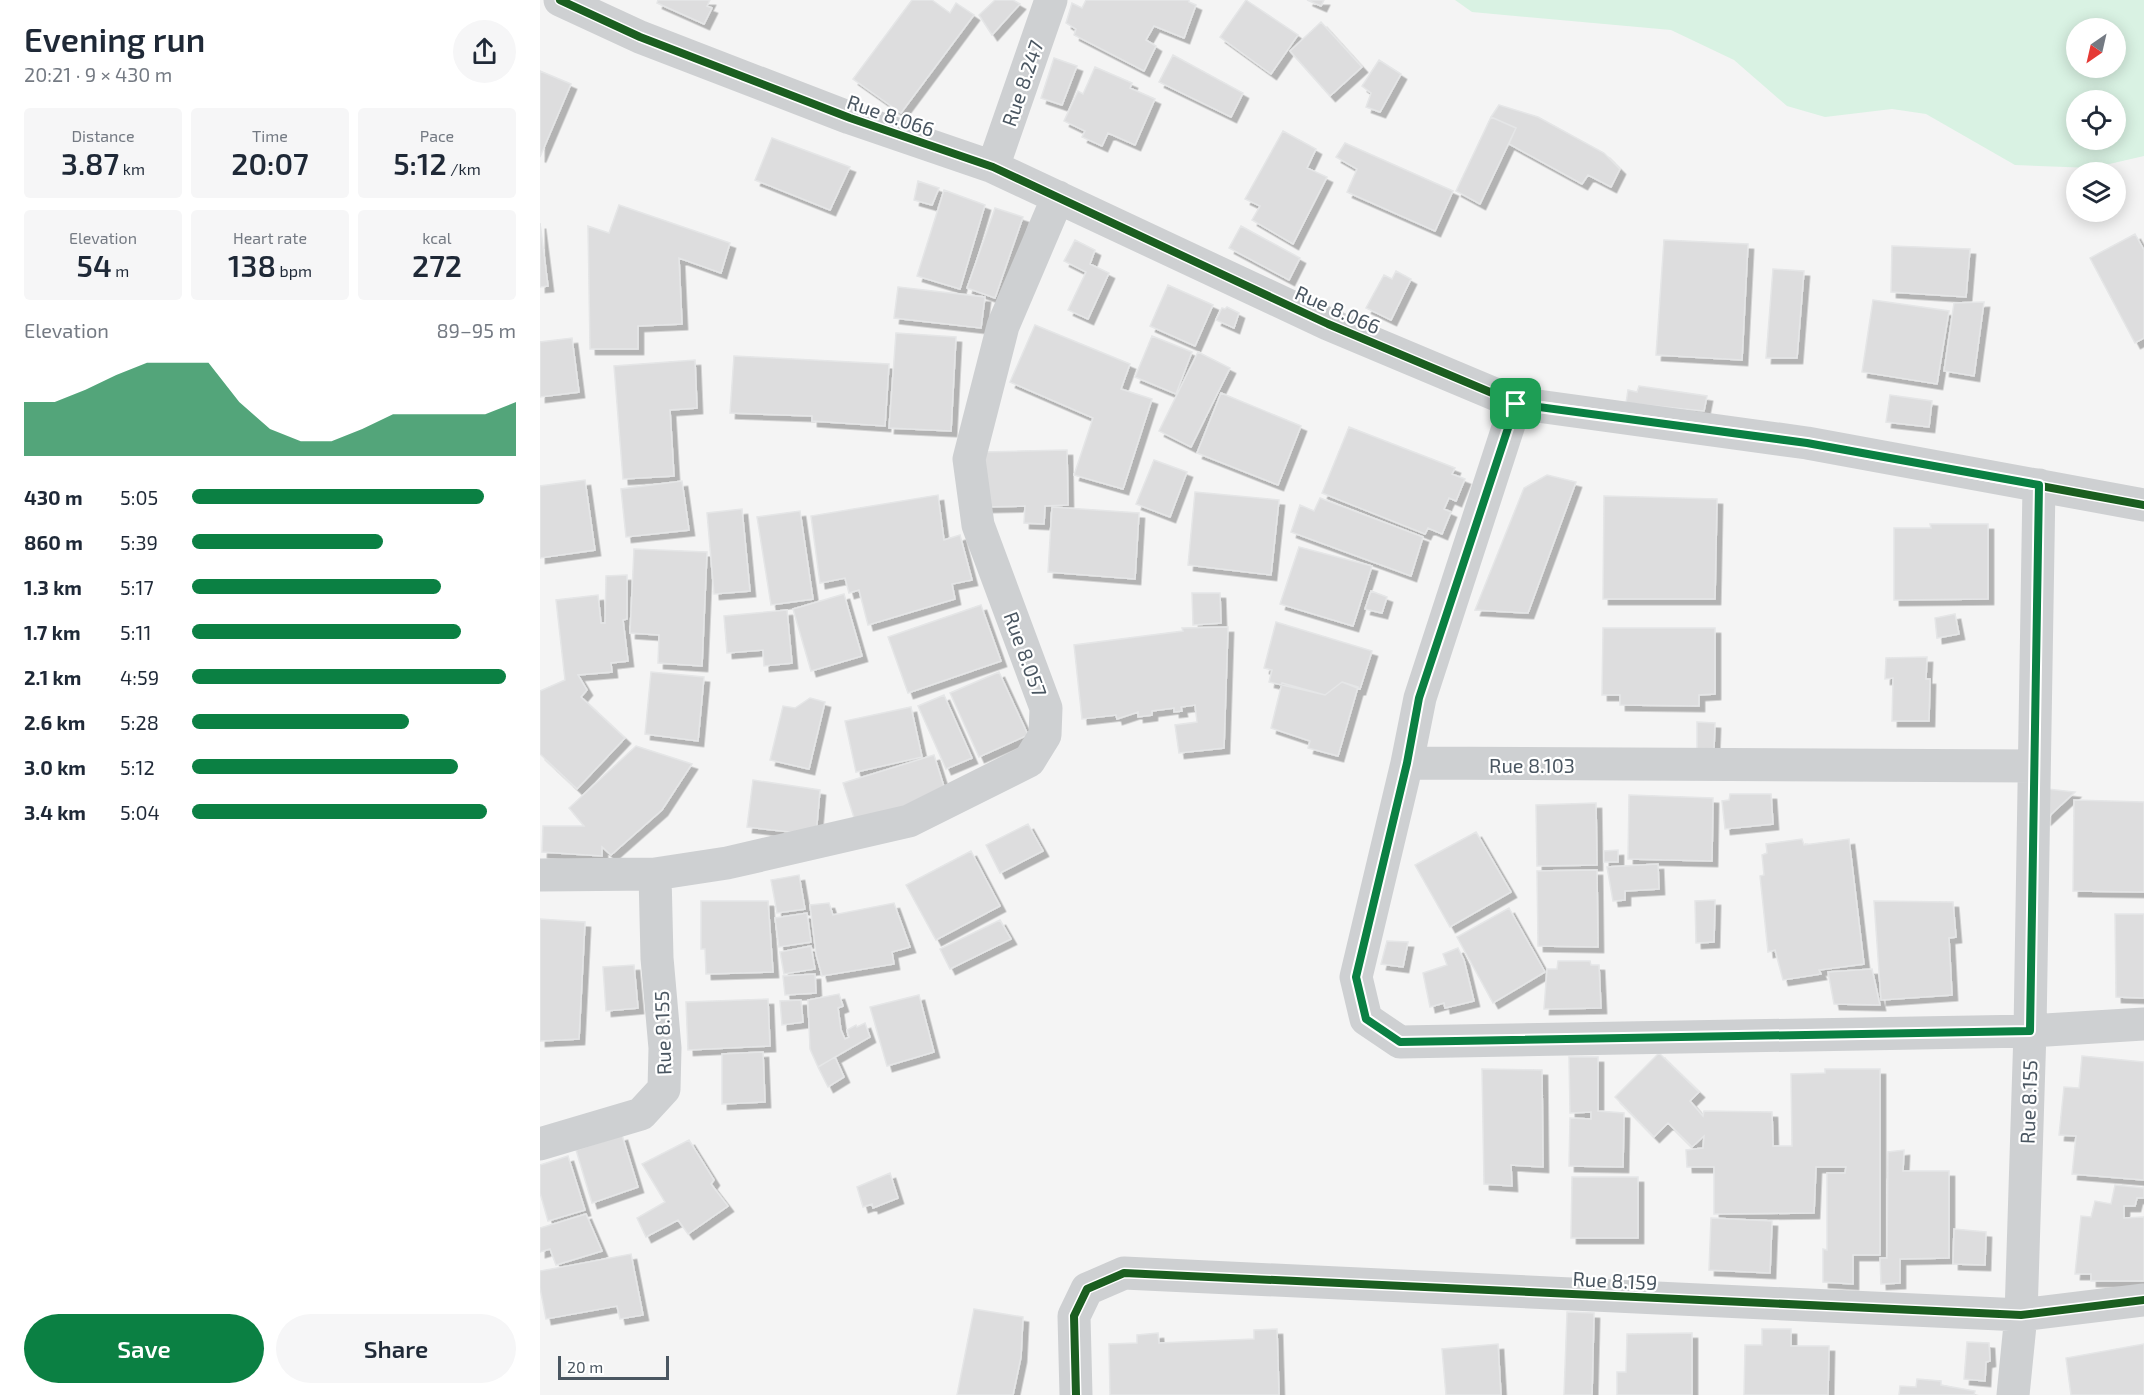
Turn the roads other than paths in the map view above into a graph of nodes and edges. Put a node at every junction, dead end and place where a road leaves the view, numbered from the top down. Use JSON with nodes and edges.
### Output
{"nodes":[{"id":1,"x":560,"y":0,"type":"edge"},
{"id":2,"x":1051,"y":0,"type":"edge"},
{"id":3,"x":993,"y":167,"type":"junction"},
{"id":4,"x":1058,"y":197,"type":"junction"},
{"id":5,"x":1516,"y":404,"type":"junction"},
{"id":6,"x":2039,"y":485,"type":"junction"},
{"id":7,"x":2144,"y":505,"type":"edge"},
{"id":8,"x":1407,"y":763,"type":"junction"},
{"id":9,"x":2034,"y":765,"type":"junction"},
{"id":10,"x":655,"y":874,"type":"junction"},
{"id":11,"x":540,"y":875,"type":"edge"},
{"id":12,"x":2144,"y":1024,"type":"edge"},
{"id":13,"x":2030,"y":1031,"type":"junction"},
{"id":14,"x":540,"y":1144,"type":"edge"},
{"id":15,"x":2144,"y":1300,"type":"edge"},
{"id":16,"x":2021,"y":1315,"type":"junction"},
{"id":17,"x":1076,"y":1395,"type":"edge"},
{"id":18,"x":2013,"y":1395,"type":"edge"}],
"edges":[{"from":1,"to":3,"type":"street","name":"Rue 8.066"},
{"from":2,"to":3,"type":"street","name":"Rue 8.247"},
{"from":3,"to":4,"type":"street","name":"Rue 8.066"},
{"from":4,"to":5,"type":"street","name":"Rue 8.066"},
{"from":4,"to":10,"type":"street","name":"Rue 8.057"},
{"from":5,"to":6,"type":"street","name":"Rue 8.066"},
{"from":5,"to":8,"type":"street"},
{"from":6,"to":7,"type":"street","name":"Rue 8.066"},
{"from":6,"to":9,"type":"street","name":"Rue 8.155"},
{"from":8,"to":9,"type":"street","name":"Rue 8.103"},
{"from":8,"to":13,"type":"street"},
{"from":9,"to":13,"type":"street","name":"Rue 8.155"},
{"from":10,"to":11,"type":"street","name":"Rue 8.057"},
{"from":10,"to":14,"type":"street","name":"Rue 8.155"},
{"from":12,"to":13,"type":"street"},
{"from":13,"to":16,"type":"street","name":"Rue 8.155"},
{"from":15,"to":16,"type":"street","name":"Rue 8.159"},
{"from":16,"to":17,"type":"street","name":"Rue 8.159"},
{"from":16,"to":18,"type":"street","name":"Rue 8.155"}]}
